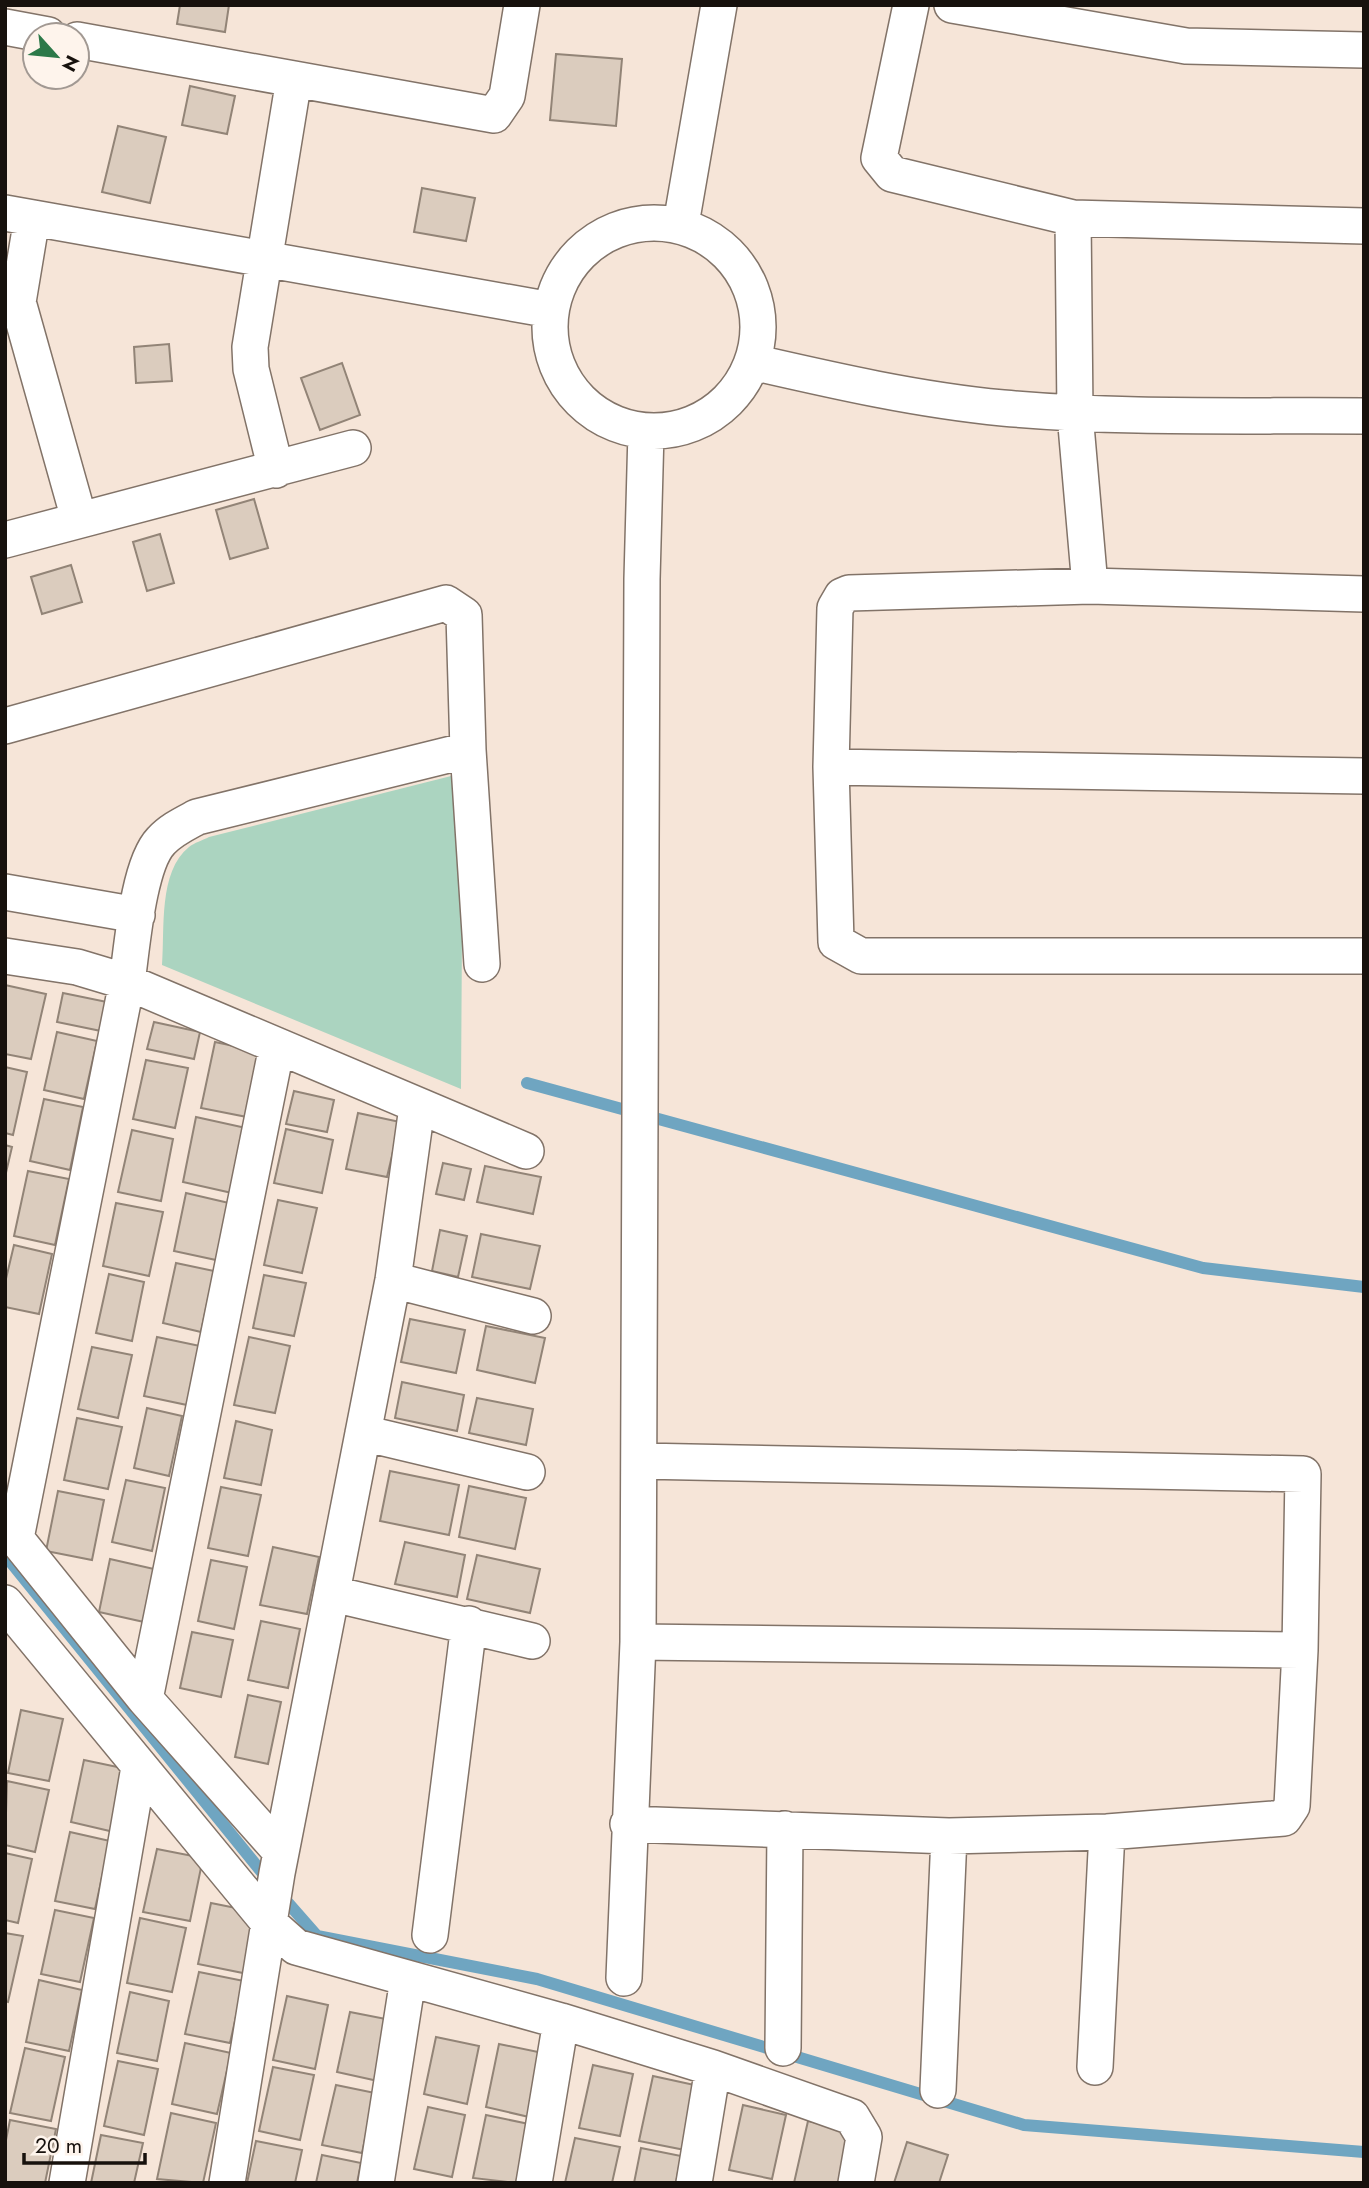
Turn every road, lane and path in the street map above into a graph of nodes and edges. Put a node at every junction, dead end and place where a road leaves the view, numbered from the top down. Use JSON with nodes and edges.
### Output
{"nodes":[{"id":1,"x":522,"y":5,"type":"edge"},
{"id":2,"x":719,"y":5,"type":"edge"},
{"id":3,"x":911,"y":5,"type":"edge"},
{"id":4,"x":952,"y":5,"type":"edge"},
{"id":5,"x":91,"y":43,"type":"edge"},
{"id":6,"x":1364,"y":50,"type":"edge"},
{"id":7,"x":294,"y":79,"type":"junction"},
{"id":8,"x":19,"y":216,"type":"edge"},
{"id":9,"x":1073,"y":218,"type":"junction"},
{"id":10,"x":681,"y":224,"type":"junction"},
{"id":11,"x":1364,"y":226,"type":"edge"},
{"id":12,"x":266,"y":257,"type":"junction"},
{"id":13,"x":551,"y":310,"type":"junction"},
{"id":14,"x":752,"y":362,"type":"junction"},
{"id":15,"x":1075,"y":414,"type":"junction"},
{"id":16,"x":1364,"y":416,"type":"edge"},
{"id":17,"x":646,"y":432,"type":"junction"},
{"id":18,"x":353,"y":448,"type":"dead end"},
{"id":19,"x":276,"y":470,"type":"junction"},
{"id":20,"x":79,"y":519,"type":"junction"},
{"id":21,"x":5,"y":540,"type":"edge"},
{"id":22,"x":1090,"y":586,"type":"junction"},
{"id":23,"x":1364,"y":594,"type":"edge"},
{"id":24,"x":5,"y":726,"type":"edge"},
{"id":25,"x":468,"y":750,"type":"junction"},
{"id":26,"x":831,"y":766,"type":"junction"},
{"id":27,"x":1364,"y":776,"type":"edge"},
{"id":28,"x":5,"y":892,"type":"edge"},
{"id":29,"x":137,"y":915,"type":"junction"},
{"id":30,"x":5,"y":956,"type":"edge"},
{"id":31,"x":1364,"y":956,"type":"edge"},
{"id":32,"x":482,"y":964,"type":"dead end"},
{"id":33,"x":127,"y":982,"type":"junction"},
{"id":34,"x":277,"y":1046,"type":"junction"},
{"id":35,"x":417,"y":1107,"type":"junction"},
{"id":36,"x":526,"y":1151,"type":"dead end"},
{"id":37,"x":393,"y":1280,"type":"junction"},
{"id":38,"x":533,"y":1316,"type":"dead end"},
{"id":39,"x":363,"y":1433,"type":"junction"},
{"id":40,"x":640,"y":1461,"type":"junction"},
{"id":41,"x":527,"y":1472,"type":"dead end"},
{"id":42,"x":11,"y":1532,"type":"edge"},
{"id":43,"x":333,"y":1594,"type":"junction"},
{"id":44,"x":7,"y":1616,"type":"edge"},
{"id":45,"x":469,"y":1624,"type":"junction"},
{"id":46,"x":531,"y":1641,"type":"dead end"},
{"id":47,"x":638,"y":1642,"type":"junction"},
{"id":48,"x":1300,"y":1650,"type":"junction"},
{"id":49,"x":145,"y":1699,"type":"junction"},
{"id":50,"x":139,"y":1767,"type":"junction"},
{"id":51,"x":628,"y":1824,"type":"junction"},
{"id":52,"x":785,"y":1829,"type":"junction"},
{"id":53,"x":1107,"y":1832,"type":"junction"},
{"id":54,"x":949,"y":1836,"type":"junction"},
{"id":55,"x":275,"y":1887,"type":"junction"},
{"id":56,"x":430,"y":1935,"type":"dead end"},
{"id":57,"x":624,"y":1978,"type":"dead end"},
{"id":58,"x":408,"y":1979,"type":"junction"},
{"id":59,"x":561,"y":2021,"type":"junction"},
{"id":60,"x":783,"y":2048,"type":"dead end"},
{"id":61,"x":1094,"y":2067,"type":"dead end"},
{"id":62,"x":713,"y":2068,"type":"junction"},
{"id":63,"x":938,"y":2090,"type":"dead end"},
{"id":64,"x":67,"y":2183,"type":"edge"},
{"id":65,"x":227,"y":2183,"type":"edge"},
{"id":66,"x":376,"y":2183,"type":"edge"},
{"id":67,"x":534,"y":2183,"type":"edge"},
{"id":68,"x":694,"y":2183,"type":"edge"},
{"id":69,"x":856,"y":2183,"type":"edge"}],
"edges":[{"from":1,"to":7,"type":"street"},
{"from":2,"to":10,"type":"street"},
{"from":3,"to":9,"type":"street"},
{"from":4,"to":6,"type":"street"},
{"from":5,"to":7,"type":"street"},
{"from":7,"to":12,"type":"street"},
{"from":8,"to":12,"type":"street"},
{"from":8,"to":20,"type":"street"},
{"from":9,"to":11,"type":"street"},
{"from":9,"to":15,"type":"street"},
{"from":10,"to":13,"type":"street"},
{"from":10,"to":14,"type":"street"},
{"from":12,"to":13,"type":"street"},
{"from":12,"to":19,"type":"street"},
{"from":13,"to":17,"type":"street"},
{"from":14,"to":15,"type":"street"},
{"from":14,"to":17,"type":"street"},
{"from":15,"to":16,"type":"street"},
{"from":15,"to":22,"type":"street"},
{"from":17,"to":40,"type":"street"},
{"from":18,"to":19,"type":"street"},
{"from":19,"to":20,"type":"street"},
{"from":20,"to":21,"type":"street"},
{"from":22,"to":23,"type":"street"},
{"from":22,"to":26,"type":"street"},
{"from":24,"to":25,"type":"street"},
{"from":25,"to":29,"type":"street"},
{"from":25,"to":32,"type":"street"},
{"from":26,"to":27,"type":"street"},
{"from":26,"to":31,"type":"street"},
{"from":28,"to":29,"type":"street"},
{"from":29,"to":33,"type":"street"},
{"from":30,"to":33,"type":"street"},
{"from":33,"to":34,"type":"street"},
{"from":33,"to":42,"type":"street"},
{"from":34,"to":35,"type":"street"},
{"from":34,"to":49,"type":"street"},
{"from":35,"to":36,"type":"street"},
{"from":35,"to":37,"type":"street"},
{"from":37,"to":38,"type":"street"},
{"from":37,"to":39,"type":"street"},
{"from":39,"to":41,"type":"street"},
{"from":39,"to":43,"type":"street"},
{"from":40,"to":47,"type":"street"},
{"from":40,"to":48,"type":"street"},
{"from":42,"to":49,"type":"street"},
{"from":43,"to":45,"type":"street"},
{"from":43,"to":55,"type":"street"},
{"from":44,"to":50,"type":"street"},
{"from":45,"to":46,"type":"street"},
{"from":45,"to":56,"type":"street"},
{"from":47,"to":48,"type":"street"},
{"from":47,"to":51,"type":"street"},
{"from":48,"to":53,"type":"street"},
{"from":49,"to":55,"type":"street"},
{"from":50,"to":55,"type":"street"},
{"from":50,"to":64,"type":"street"},
{"from":51,"to":52,"type":"street"},
{"from":51,"to":57,"type":"street"},
{"from":52,"to":54,"type":"street"},
{"from":52,"to":60,"type":"street"},
{"from":53,"to":54,"type":"street"},
{"from":53,"to":61,"type":"street"},
{"from":54,"to":63,"type":"street"},
{"from":55,"to":58,"type":"street"},
{"from":55,"to":65,"type":"street"},
{"from":58,"to":59,"type":"street"},
{"from":58,"to":66,"type":"street"},
{"from":59,"to":62,"type":"street"},
{"from":59,"to":67,"type":"street"},
{"from":62,"to":68,"type":"street"},
{"from":62,"to":69,"type":"street"}]}
